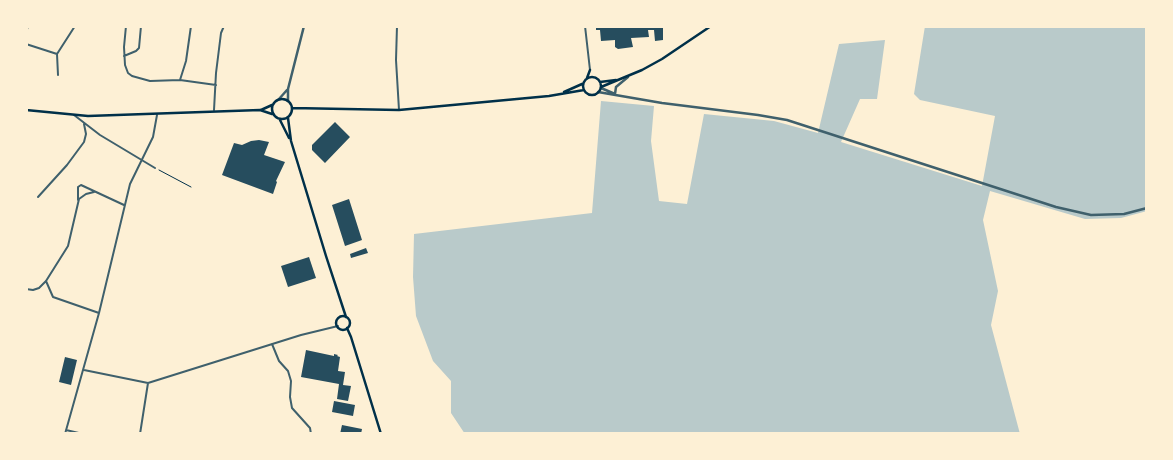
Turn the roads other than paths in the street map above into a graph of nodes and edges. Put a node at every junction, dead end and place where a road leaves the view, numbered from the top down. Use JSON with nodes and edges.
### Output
{"nodes":[{"id":1,"x":28,"y":26,"type":"edge"},
{"id":2,"x":75,"y":26,"type":"edge"},
{"id":3,"x":126,"y":26,"type":"edge"},
{"id":4,"x":141,"y":26,"type":"edge"},
{"id":5,"x":191,"y":26,"type":"edge"},
{"id":6,"x":224,"y":26,"type":"edge"},
{"id":7,"x":304,"y":26,"type":"edge"},
{"id":8,"x":397,"y":26,"type":"edge"},
{"id":9,"x":585,"y":26,"type":"edge"},
{"id":10,"x":711,"y":26,"type":"edge"},
{"id":11,"x":26,"y":33,"type":"edge"},
{"id":12,"x":26,"y":44,"type":"edge"},
{"id":13,"x":57,"y":54,"type":"junction"},
{"id":14,"x":124,"y":56,"type":"junction"},
{"id":15,"x":590,"y":70,"type":"junction"},
{"id":16,"x":58,"y":74,"type":"dead end"},
{"id":17,"x":629,"y":76,"type":"junction"},
{"id":18,"x":594,"y":77,"type":"junction"},
{"id":19,"x":587,"y":78,"type":"junction"},
{"id":20,"x":620,"y":79,"type":"junction"},
{"id":21,"x":180,"y":80,"type":"junction"},
{"id":22,"x":600,"y":82,"type":"junction"},
{"id":23,"x":583,"y":83,"type":"junction"},
{"id":24,"x":216,"y":85,"type":"junction"},
{"id":25,"x":288,"y":88,"type":"junction"},
{"id":26,"x":601,"y":88,"type":"junction"},
{"id":27,"x":584,"y":90,"type":"junction"},
{"id":28,"x":598,"y":92,"type":"junction"},
{"id":29,"x":561,"y":94,"type":"junction"},
{"id":30,"x":616,"y":95,"type":"junction"},
{"id":31,"x":279,"y":99,"type":"junction"},
{"id":32,"x":288,"y":101,"type":"junction"},
{"id":33,"x":272,"y":106,"type":"junction"},
{"id":34,"x":292,"y":108,"type":"junction"},
{"id":35,"x":26,"y":110,"type":"edge"},
{"id":36,"x":260,"y":110,"type":"junction"},
{"id":37,"x":399,"y":110,"type":"junction"},
{"id":38,"x":214,"y":112,"type":"junction"},
{"id":39,"x":157,"y":114,"type":"junction"},
{"id":40,"x":272,"y":114,"type":"junction"},
{"id":41,"x":74,"y":115,"type":"junction"},
{"id":42,"x":288,"y":118,"type":"junction"},
{"id":43,"x":280,"y":120,"type":"junction"},
{"id":44,"x":83,"y":123,"type":"junction"},
{"id":45,"x":92,"y":129,"type":"junction"},
{"id":46,"x":86,"y":134,"type":"junction"},
{"id":47,"x":291,"y":141,"type":"junction"},
{"id":48,"x":141,"y":161,"type":"junction"},
{"id":49,"x":156,"y":168,"type":"road end"},
{"id":50,"x":94,"y":192,"type":"junction"},
{"id":51,"x":38,"y":197,"type":"dead end"},
{"id":52,"x":78,"y":202,"type":"junction"},
{"id":53,"x":124,"y":206,"type":"junction"},
{"id":54,"x":1147,"y":208,"type":"edge"},
{"id":55,"x":46,"y":281,"type":"junction"},
{"id":56,"x":26,"y":289,"type":"edge"},
{"id":57,"x":342,"y":307,"type":"junction"},
{"id":58,"x":99,"y":313,"type":"junction"},
{"id":59,"x":346,"y":317,"type":"junction"},
{"id":60,"x":339,"y":318,"type":"junction"},
{"id":61,"x":338,"y":326,"type":"junction"},
{"id":62,"x":347,"y":328,"type":"junction"},
{"id":63,"x":272,"y":344,"type":"junction"},
{"id":64,"x":84,"y":370,"type":"junction"},
{"id":65,"x":148,"y":383,"type":"junction"},
{"id":66,"x":66,"y":430,"type":"junction"},
{"id":67,"x":65,"y":434,"type":"edge"},
{"id":68,"x":83,"y":434,"type":"edge"},
{"id":69,"x":140,"y":434,"type":"edge"},
{"id":70,"x":311,"y":434,"type":"edge"},
{"id":71,"x":381,"y":434,"type":"edge"}],
"edges":[{"from":1,"to":11,"type":"street"},
{"from":2,"to":13,"type":"street"},
{"from":3,"to":14,"type":"street"},
{"from":4,"to":14,"type":"street"},
{"from":5,"to":21,"type":"street"},
{"from":6,"to":24,"type":"street"},
{"from":7,"to":25,"type":"street"},
{"from":8,"to":37,"type":"street"},
{"from":9,"to":15,"type":"street"},
{"from":10,"to":17,"type":"main road"},
{"from":12,"to":13,"type":"street"},
{"from":13,"to":16,"type":"street"},
{"from":14,"to":21,"type":"street"},
{"from":15,"to":18,"type":"main road"},
{"from":15,"to":19,"type":"main road"},
{"from":17,"to":20,"type":"main road"},
{"from":17,"to":30,"type":"street"},
{"from":18,"to":19,"type":"main road"},
{"from":18,"to":22,"type":"main road"},
{"from":19,"to":23,"type":"main road"},
{"from":20,"to":22,"type":"main road"},
{"from":20,"to":26,"type":"main road"},
{"from":21,"to":24,"type":"street"},
{"from":22,"to":26,"type":"main road"},
{"from":23,"to":27,"type":"main road"},
{"from":23,"to":29,"type":"main road"},
{"from":24,"to":38,"type":"street"},
{"from":25,"to":31,"type":"street"},
{"from":25,"to":32,"type":"street"},
{"from":26,"to":28,"type":"main road"},
{"from":26,"to":30,"type":"street"},
{"from":27,"to":28,"type":"main road"},
{"from":27,"to":29,"type":"main road"},
{"from":28,"to":30,"type":"street"},
{"from":29,"to":37,"type":"main road"},
{"from":30,"to":54,"type":"street"},
{"from":31,"to":32,"type":"main road"},
{"from":31,"to":33,"type":"main road"},
{"from":32,"to":34,"type":"main road"},
{"from":33,"to":36,"type":"main road"},
{"from":33,"to":40,"type":"main road"},
{"from":34,"to":37,"type":"main road"},
{"from":34,"to":42,"type":"main road"},
{"from":35,"to":41,"type":"main road"},
{"from":36,"to":38,"type":"main road"},
{"from":36,"to":40,"type":"main road"},
{"from":38,"to":39,"type":"main road"},
{"from":39,"to":41,"type":"main road"},
{"from":39,"to":48,"type":"street"},
{"from":40,"to":43,"type":"main road"},
{"from":41,"to":44,"type":"street"},
{"from":42,"to":43,"type":"main road"},
{"from":42,"to":47,"type":"main road"},
{"from":43,"to":47,"type":"main road"},
{"from":44,"to":45,"type":"street"},
{"from":44,"to":46,"type":"street"},
{"from":45,"to":46,"type":"street"},
{"from":45,"to":48,"type":"street"},
{"from":46,"to":51,"type":"street"},
{"from":47,"to":57,"type":"main road"},
{"from":48,"to":49,"type":"street"},
{"from":48,"to":53,"type":"street"},
{"from":50,"to":52,"type":"street"},
{"from":50,"to":52,"type":"street"},
{"from":50,"to":53,"type":"street"},
{"from":52,"to":55,"type":"street"},
{"from":53,"to":58,"type":"street"},
{"from":55,"to":56,"type":"street"},
{"from":55,"to":58,"type":"street"},
{"from":57,"to":59,"type":"main road"},
{"from":57,"to":60,"type":"main road"},
{"from":58,"to":64,"type":"street"},
{"from":59,"to":60,"type":"main road"},
{"from":59,"to":62,"type":"main road"},
{"from":60,"to":61,"type":"main road"},
{"from":61,"to":62,"type":"main road"},
{"from":61,"to":63,"type":"street"},
{"from":62,"to":71,"type":"main road"},
{"from":63,"to":65,"type":"street"},
{"from":63,"to":70,"type":"street"},
{"from":64,"to":65,"type":"street"},
{"from":64,"to":66,"type":"street"},
{"from":65,"to":69,"type":"street"},
{"from":66,"to":67,"type":"street"},
{"from":66,"to":68,"type":"street"}]}
